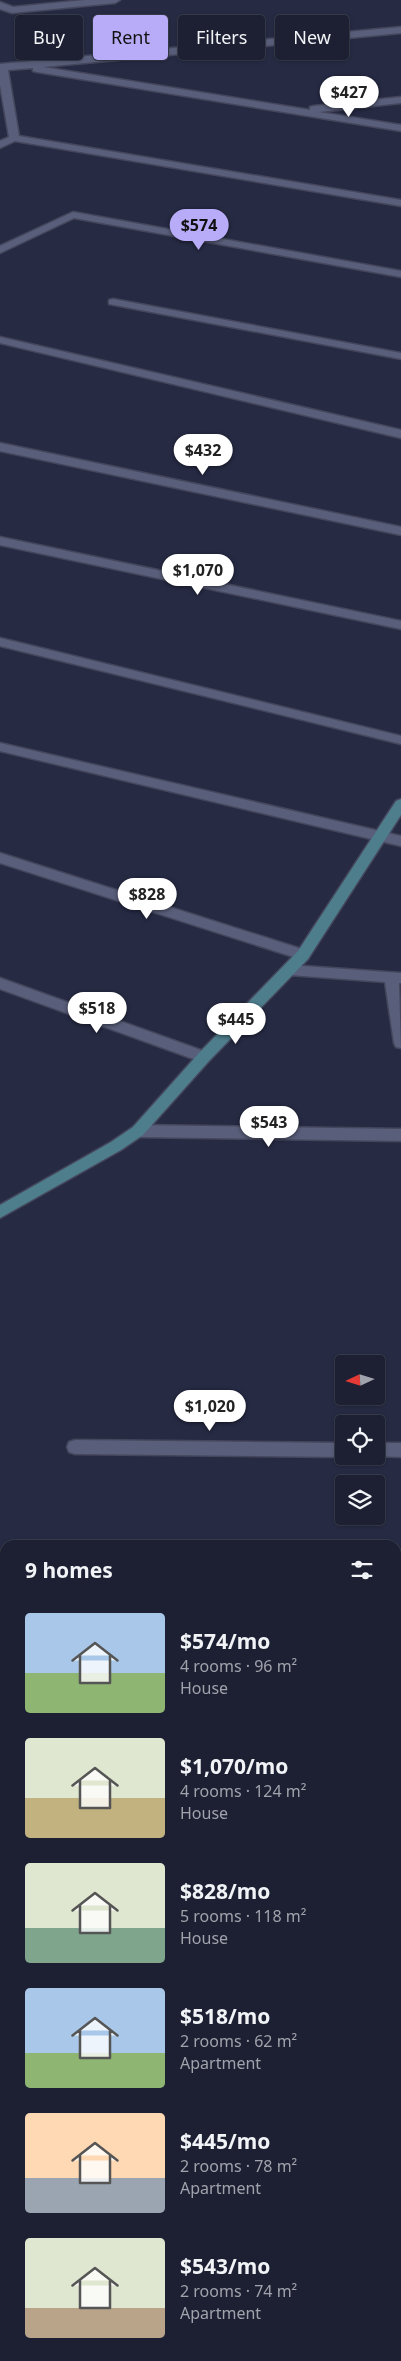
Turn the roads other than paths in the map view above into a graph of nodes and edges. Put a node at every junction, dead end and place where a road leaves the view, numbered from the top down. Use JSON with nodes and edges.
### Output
{"nodes":[{"id":1,"x":115,"y":0,"type":"edge"},
{"id":2,"x":0,"y":4,"type":"edge"},
{"id":3,"x":401,"y":30,"type":"edge"},
{"id":4,"x":16,"y":66,"type":"junction"},
{"id":5,"x":1,"y":67,"type":"edge"},
{"id":6,"x":401,"y":100,"type":"edge"},
{"id":7,"x":295,"y":111,"type":"junction"},
{"id":8,"x":401,"y":128,"type":"edge"},
{"id":9,"x":14,"y":138,"type":"junction"},
{"id":10,"x":0,"y":145,"type":"edge"},
{"id":11,"x":401,"y":203,"type":"edge"},
{"id":12,"x":0,"y":250,"type":"edge"},
{"id":13,"x":401,"y":274,"type":"edge"},
{"id":14,"x":113,"y":302,"type":"dead end"},
{"id":15,"x":0,"y":340,"type":"edge"},
{"id":16,"x":401,"y":356,"type":"edge"},
{"id":17,"x":401,"y":434,"type":"edge"},
{"id":18,"x":0,"y":446,"type":"edge"},
{"id":19,"x":401,"y":531,"type":"edge"},
{"id":20,"x":0,"y":540,"type":"edge"},
{"id":21,"x":401,"y":625,"type":"edge"},
{"id":22,"x":0,"y":642,"type":"edge"},
{"id":23,"x":401,"y":740,"type":"edge"},
{"id":24,"x":0,"y":747,"type":"edge"},
{"id":25,"x":401,"y":804,"type":"edge"},
{"id":26,"x":380,"y":837,"type":"junction"},
{"id":27,"x":401,"y":841,"type":"edge"},
{"id":28,"x":0,"y":858,"type":"edge"},
{"id":29,"x":303,"y":955,"type":"junction"},
{"id":30,"x":290,"y":970,"type":"junction"},
{"id":31,"x":396,"y":978,"type":"edge"},
{"id":32,"x":0,"y":983,"type":"edge"},
{"id":33,"x":401,"y":1043,"type":"edge"},
{"id":34,"x":204,"y":1057,"type":"junction"},
{"id":35,"x":138,"y":1131,"type":"junction"},
{"id":36,"x":401,"y":1135,"type":"edge"},
{"id":37,"x":0,"y":1212,"type":"edge"},
{"id":38,"x":75,"y":1447,"type":"dead end"},
{"id":39,"x":335,"y":1450,"type":"edge"},
{"id":40,"x":385,"y":1450,"type":"edge"},
{"id":41,"x":401,"y":1450,"type":"edge"}],
"edges":[{"from":1,"to":2,"type":"street"},
{"from":3,"to":4,"type":"street"},
{"from":4,"to":5,"type":"street"},
{"from":4,"to":7,"type":"street"},
{"from":5,"to":9,"type":"street"},
{"from":6,"to":7,"type":"street"},
{"from":7,"to":8,"type":"street"},
{"from":9,"to":10,"type":"street"},
{"from":9,"to":11,"type":"street"},
{"from":12,"to":13,"type":"street"},
{"from":14,"to":16,"type":"street"},
{"from":15,"to":17,"type":"street"},
{"from":18,"to":19,"type":"street"},
{"from":20,"to":21,"type":"street"},
{"from":22,"to":23,"type":"street"},
{"from":24,"to":26,"type":"street"},
{"from":25,"to":26,"type":"street"},
{"from":26,"to":27,"type":"street"},
{"from":26,"to":29,"type":"street"},
{"from":28,"to":29,"type":"street"},
{"from":29,"to":30,"type":"street"},
{"from":30,"to":31,"type":"street"},
{"from":30,"to":34,"type":"street"},
{"from":31,"to":33,"type":"street"},
{"from":32,"to":34,"type":"street"},
{"from":34,"to":35,"type":"street"},
{"from":35,"to":36,"type":"street"},
{"from":35,"to":37,"type":"street"},
{"from":38,"to":39,"type":"street"},
{"from":40,"to":41,"type":"street"}]}
